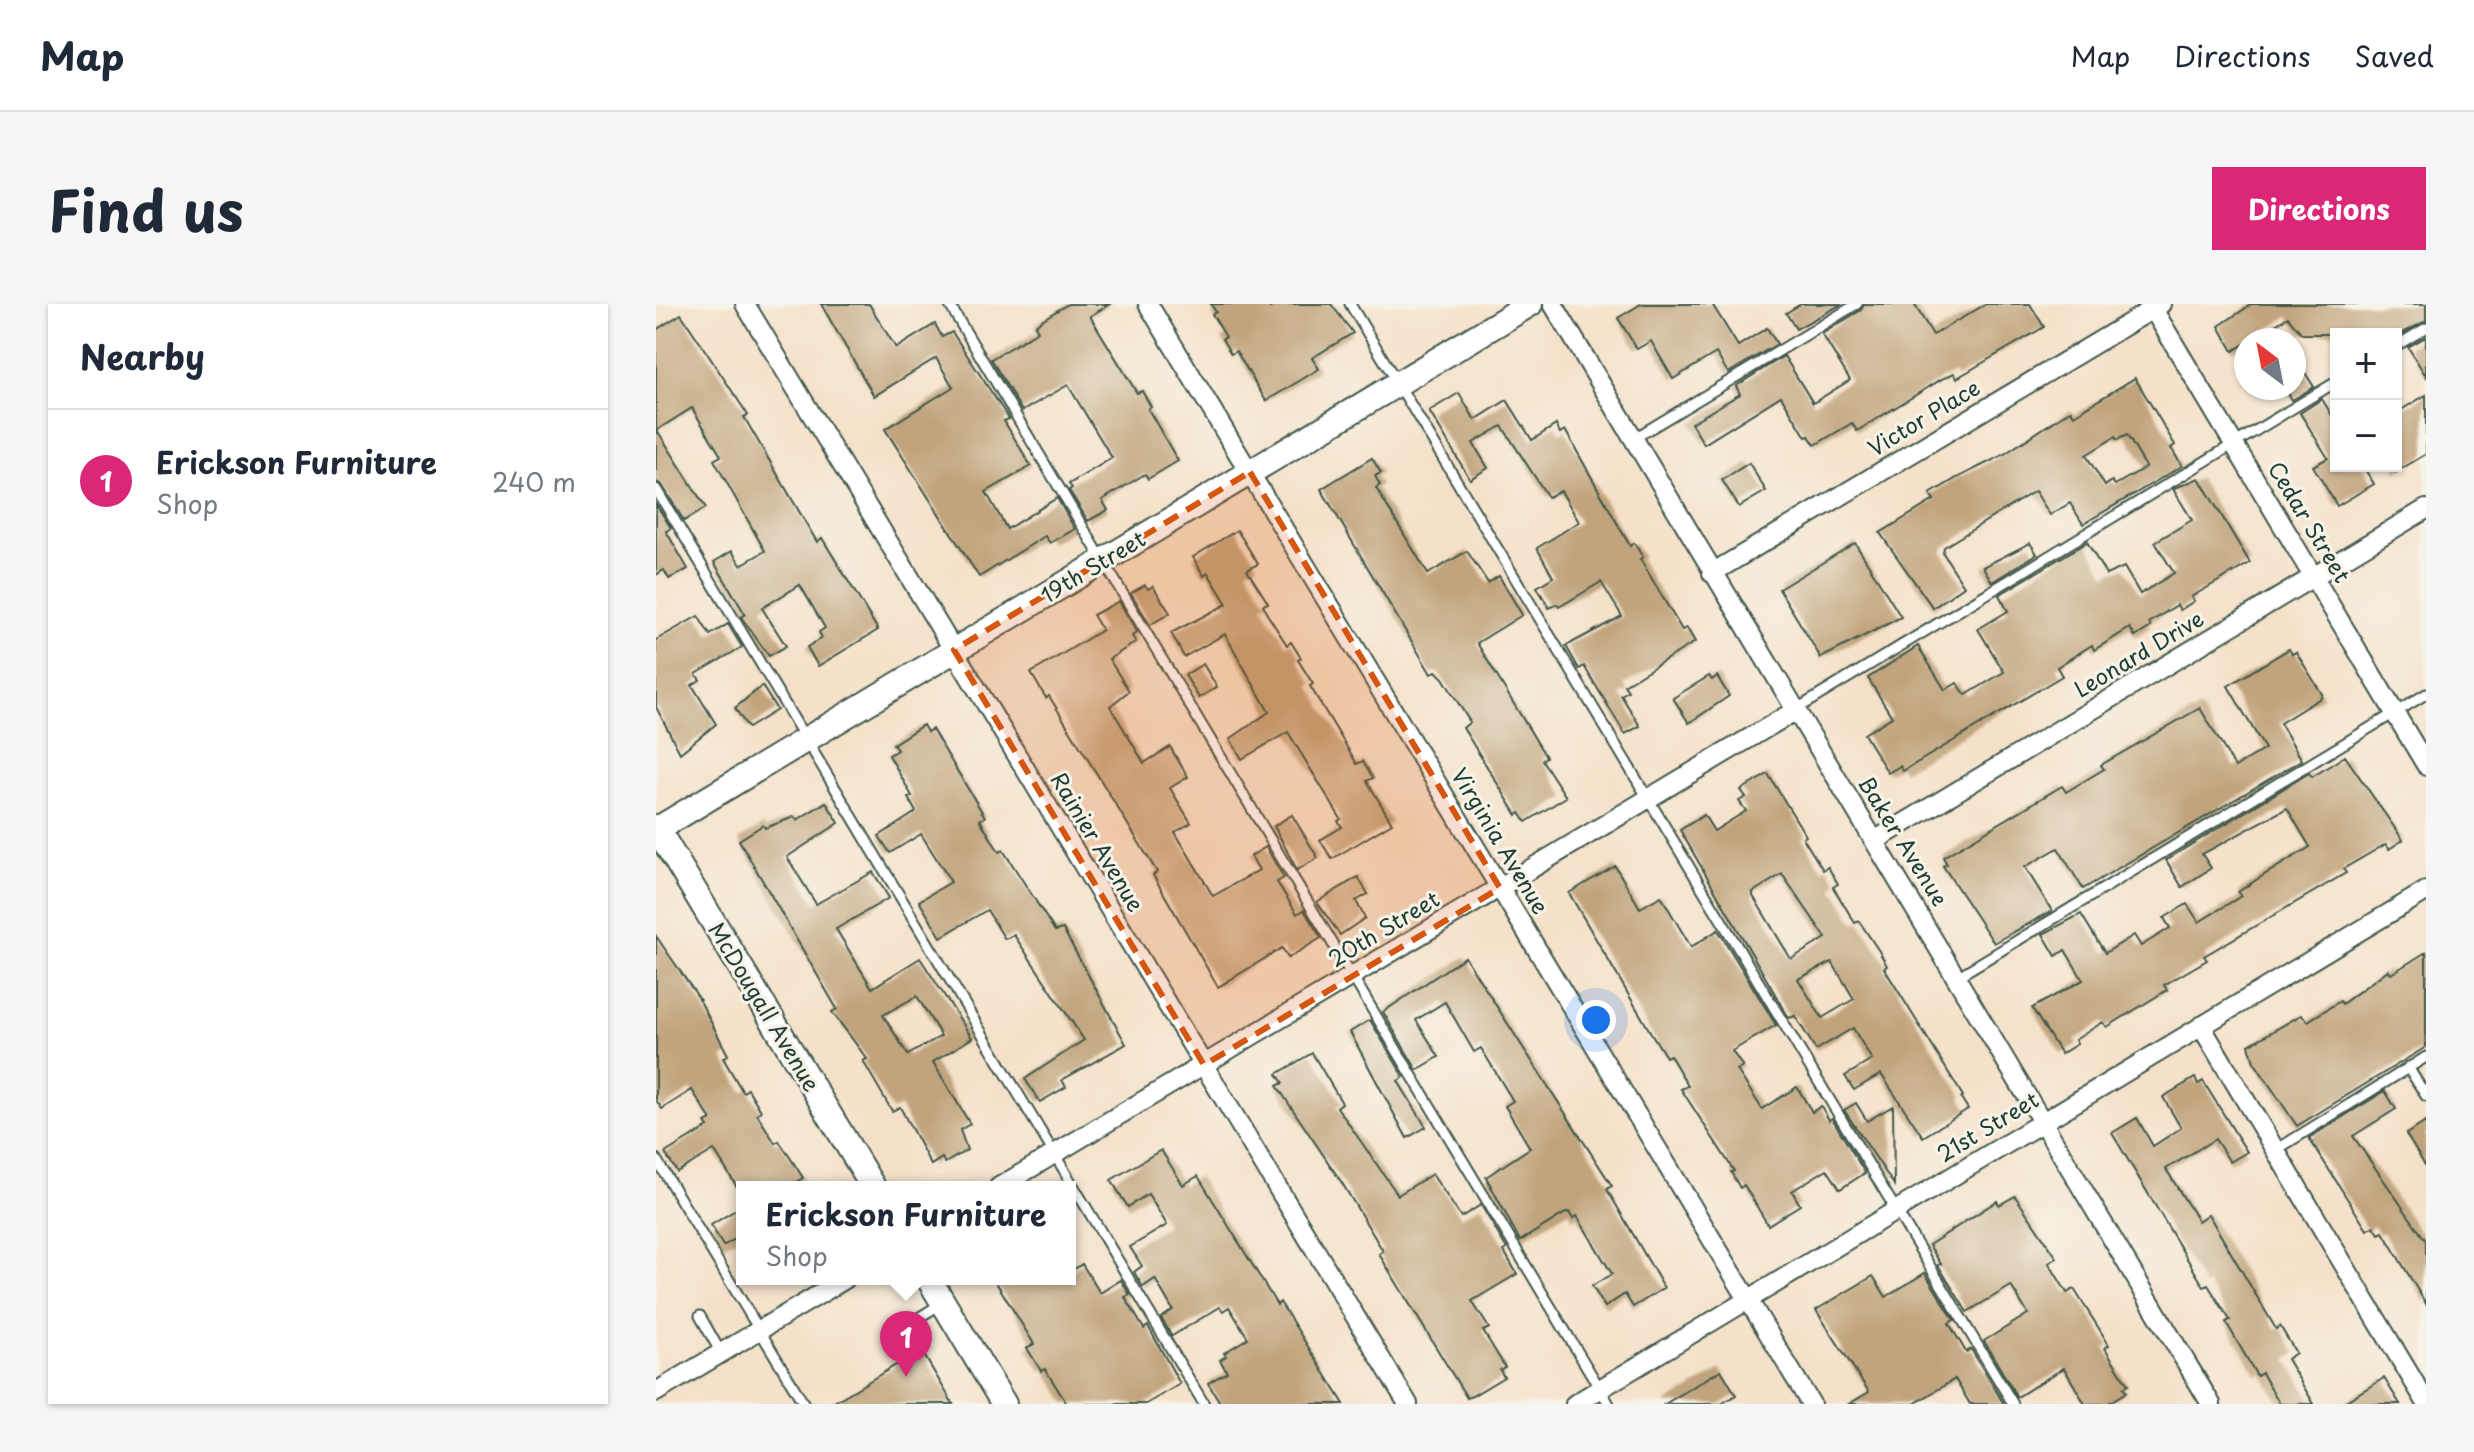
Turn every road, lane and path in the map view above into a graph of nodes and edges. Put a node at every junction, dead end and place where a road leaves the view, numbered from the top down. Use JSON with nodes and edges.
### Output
{"nodes":[{"id":1,"x":745,"y":304,"type":"edge"},
{"id":2,"x":949,"y":304,"type":"edge"},
{"id":3,"x":1148,"y":304,"type":"edge"},
{"id":4,"x":1350,"y":304,"type":"edge"},
{"id":5,"x":1530,"y":304,"type":"edge"},
{"id":6,"x":1553,"y":304,"type":"edge"},
{"id":7,"x":1857,"y":304,"type":"edge"},
{"id":8,"x":2154,"y":306,"type":"edge"},
{"id":9,"x":2426,"y":328,"type":"edge"},
{"id":10,"x":2402,"y":342,"type":"edge"},
{"id":11,"x":1398,"y":384,"type":"junction"},
{"id":12,"x":2330,"y":386,"type":"edge"},
{"id":13,"x":1633,"y":439,"type":"junction"},
{"id":14,"x":2234,"y":443,"type":"junction"},
{"id":15,"x":1250,"y":472,"type":"junction"},
{"id":16,"x":656,"y":489,"type":"edge"},
{"id":17,"x":2426,"y":509,"type":"edge"},
{"id":18,"x":1103,"y":561,"type":"junction"},
{"id":19,"x":1712,"y":573,"type":"junction"},
{"id":20,"x":2314,"y":576,"type":"junction"},
{"id":21,"x":954,"y":650,"type":"junction"},
{"id":22,"x":2426,"y":694,"type":"edge"},
{"id":23,"x":1793,"y":712,"type":"junction"},
{"id":24,"x":2395,"y":713,"type":"junction"},
{"id":25,"x":806,"y":740,"type":"junction"},
{"id":26,"x":2426,"y":765,"type":"edge"},
{"id":27,"x":1648,"y":799,"type":"junction"},
{"id":28,"x":656,"y":829,"type":"edge"},
{"id":29,"x":1876,"y":840,"type":"junction"},
{"id":30,"x":1500,"y":888,"type":"junction"},
{"id":31,"x":2426,"y":891,"type":"edge"},
{"id":32,"x":1351,"y":977,"type":"junction"},
{"id":33,"x":1957,"y":977,"type":"junction"},
{"id":34,"x":2201,"y":1026,"type":"junction"},
{"id":35,"x":2426,"y":1057,"type":"edge"},
{"id":36,"x":1204,"y":1065,"type":"junction"},
{"id":37,"x":2408,"y":1067,"type":"junction"},
{"id":38,"x":2426,"y":1096,"type":"edge"},
{"id":39,"x":2043,"y":1122,"type":"junction"},
{"id":40,"x":2276,"y":1150,"type":"junction"},
{"id":41,"x":1054,"y":1154,"type":"junction"},
{"id":42,"x":656,"y":1159,"type":"edge"},
{"id":43,"x":869,"y":1181,"type":"edge"},
{"id":44,"x":1009,"y":1181,"type":"edge"},
{"id":45,"x":1070,"y":1181,"type":"edge"},
{"id":46,"x":1076,"y":1191,"type":"edge"},
{"id":47,"x":1897,"y":1209,"type":"junction"},
{"id":48,"x":835,"y":1285,"type":"edge"},
{"id":49,"x":932,"y":1285,"type":"edge"},
{"id":50,"x":1748,"y":1299,"type":"junction"},
{"id":51,"x":943,"y":1303,"type":"junction"},
{"id":52,"x":700,"y":1316,"type":"dead end"},
{"id":53,"x":910,"y":1323,"type":"dead end"},
{"id":54,"x":759,"y":1330,"type":"junction"},
{"id":55,"x":721,"y":1353,"type":"junction"},
{"id":56,"x":656,"y":1392,"type":"edge"},
{"id":57,"x":1604,"y":1396,"type":"edge"},
{"id":58,"x":2426,"y":1402,"type":"edge"},
{"id":59,"x":804,"y":1404,"type":"edge"},
{"id":60,"x":1004,"y":1404,"type":"edge"},
{"id":61,"x":1204,"y":1404,"type":"edge"},
{"id":62,"x":1408,"y":1404,"type":"edge"},
{"id":63,"x":1575,"y":1404,"type":"edge"},
{"id":64,"x":1811,"y":1404,"type":"edge"},
{"id":65,"x":2013,"y":1404,"type":"edge"},
{"id":66,"x":2211,"y":1404,"type":"edge"}],
"edges":[{"from":1,"to":21,"type":"street","name":"Rainier Avenue"},
{"from":2,"to":18,"type":"lane"},
{"from":3,"to":15,"type":"street","name":"Virginia Avenue"},
{"from":4,"to":11,"type":"lane"},
{"from":5,"to":11,"type":"street","name":"19th Street"},
{"from":6,"to":13,"type":"street","name":"Baker Avenue"},
{"from":7,"to":13,"type":"lane"},
{"from":8,"to":14,"type":"street","name":"Cedar Street"},
{"from":8,"to":19,"type":"street","name":"Victor Place"},
{"from":9,"to":10,"type":"lane"},
{"from":11,"to":15,"type":"street","name":"19th Street"},
{"from":11,"to":27,"type":"lane"},
{"from":12,"to":14,"type":"lane"},
{"from":13,"to":19,"type":"street","name":"Baker Avenue"},
{"from":14,"to":20,"type":"street","name":"Cedar Street"},
{"from":14,"to":23,"type":"lane"},
{"from":15,"to":18,"type":"street","name":"19th Street"},
{"from":15,"to":30,"type":"street","name":"Virginia Avenue"},
{"from":16,"to":25,"type":"lane"},
{"from":17,"to":20,"type":"street","name":"Leonard Drive"},
{"from":18,"to":21,"type":"street","name":"19th Street"},
{"from":18,"to":32,"type":"lane"},
{"from":19,"to":23,"type":"street","name":"Baker Avenue"},
{"from":20,"to":24,"type":"street","name":"Cedar Street"},
{"from":20,"to":29,"type":"street","name":"Leonard Drive"},
{"from":21,"to":25,"type":"street","name":"19th Street"},
{"from":21,"to":36,"type":"street","name":"Rainier Avenue"},
{"from":22,"to":24,"type":"lane"},
{"from":23,"to":27,"type":"street","name":"20th Street"},
{"from":23,"to":29,"type":"street","name":"Baker Avenue"},
{"from":24,"to":26,"type":"street","name":"Cedar Street"},
{"from":24,"to":33,"type":"lane"},
{"from":25,"to":28,"type":"street","name":"19th Street"},
{"from":25,"to":41,"type":"lane"},
{"from":27,"to":30,"type":"street","name":"20th Street"},
{"from":27,"to":47,"type":"lane"},
{"from":28,"to":43,"type":"street","name":"McDougall Avenue"},
{"from":29,"to":33,"type":"street","name":"Baker Avenue"},
{"from":30,"to":32,"type":"street","name":"20th Street"},
{"from":30,"to":50,"type":"street","name":"Virginia Avenue"},
{"from":31,"to":34,"type":"street","name":"21st Street"},
{"from":32,"to":36,"type":"street","name":"20th Street"},
{"from":32,"to":57,"type":"lane"},
{"from":33,"to":39,"type":"street","name":"Baker Avenue"},
{"from":34,"to":39,"type":"street","name":"21st Street"},
{"from":34,"to":40,"type":"street"},
{"from":35,"to":37,"type":"lane"},
{"from":36,"to":41,"type":"street","name":"20th Street"},
{"from":36,"to":62,"type":"street","name":"Rainier Avenue"},
{"from":37,"to":38,"type":"lane"},
{"from":37,"to":40,"type":"lane"},
{"from":39,"to":47,"type":"street","name":"21st Street"},
{"from":39,"to":66,"type":"street","name":"Baker Avenue"},
{"from":40,"to":58,"type":"street"},
{"from":41,"to":44,"type":"street","name":"20th Street"},
{"from":41,"to":45,"type":"lane"},
{"from":42,"to":54,"type":"lane"},
{"from":46,"to":61,"type":"lane"},
{"from":47,"to":50,"type":"street","name":"21st Street"},
{"from":47,"to":65,"type":"lane"},
{"from":48,"to":54,"type":"street"},
{"from":49,"to":51,"type":"street"},
{"from":50,"to":57,"type":"street","name":"21st Street"},
{"from":50,"to":64,"type":"street","name":"Virginia Avenue"},
{"from":51,"to":53,"type":"lane"},
{"from":51,"to":60,"type":"street"},
{"from":52,"to":55,"type":"lane"},
{"from":54,"to":55,"type":"street"},
{"from":54,"to":59,"type":"lane"},
{"from":55,"to":56,"type":"street"},
{"from":57,"to":63,"type":"street","name":"21st Street"}]}
